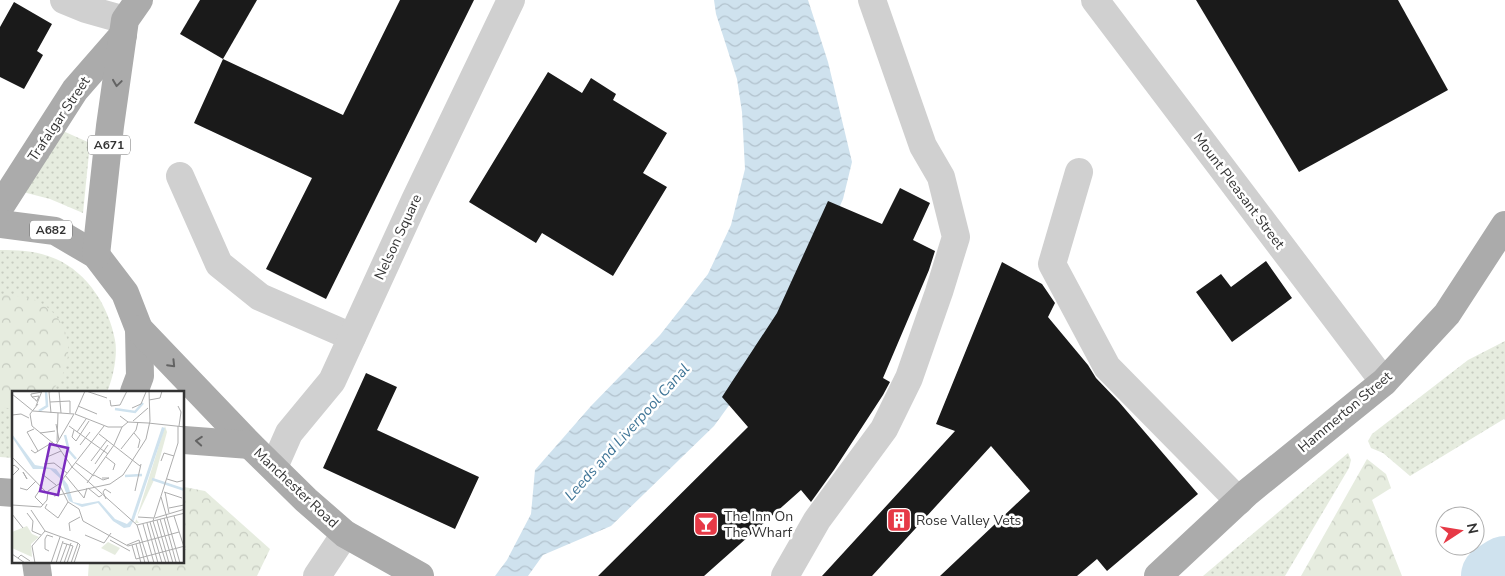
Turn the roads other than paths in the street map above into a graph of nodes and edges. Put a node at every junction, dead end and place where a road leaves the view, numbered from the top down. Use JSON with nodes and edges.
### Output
{"nodes":[{"id":1,"x":64,"y":0,"type":"edge"},
{"id":2,"x":511,"y":0,"type":"edge"},
{"id":3,"x":872,"y":0,"type":"edge"},
{"id":4,"x":1095,"y":0,"type":"edge"},
{"id":5,"x":129,"y":18,"type":"edge"},
{"id":6,"x":1079,"y":172,"type":"dead end"},
{"id":7,"x":180,"y":176,"type":"dead end"},
{"id":8,"x":0,"y":207,"type":"edge"},
{"id":9,"x":0,"y":224,"type":"edge"},
{"id":10,"x":1505,"y":225,"type":"edge"},
{"id":11,"x":96,"y":256,"type":"junction"},
{"id":12,"x":138,"y":329,"type":"junction"},
{"id":13,"x":352,"y":337,"type":"junction"},
{"id":14,"x":1384,"y":382,"type":"junction"},
{"id":15,"x":134,"y":391,"type":"edge"},
{"id":16,"x":185,"y":440,"type":"edge"},
{"id":17,"x":250,"y":445,"type":"junction"},
{"id":18,"x":274,"y":467,"type":"junction"},
{"id":19,"x":1239,"y":501,"type":"junction"},
{"id":20,"x":345,"y":534,"type":"junction"},
{"id":21,"x":317,"y":576,"type":"edge"},
{"id":22,"x":420,"y":576,"type":"edge"},
{"id":23,"x":786,"y":576,"type":"edge"},
{"id":24,"x":1158,"y":576,"type":"edge"}],
"edges":[{"from":1,"to":5,"type":"street"},
{"from":2,"to":13,"type":"street","name":"Nelson Square"},
{"from":3,"to":23,"type":"street"},
{"from":4,"to":14,"type":"street","name":"Mount Pleasant Street"},
{"from":5,"to":8,"type":"main road","name":"Trafalgar Street"},
{"from":5,"to":11,"type":"main road","number":"A671","one_way":true},
{"from":6,"to":19,"type":"street"},
{"from":7,"to":13,"type":"street"},
{"from":9,"to":11,"type":"main road","name":"Manchester Road","number":"A682"},
{"from":10,"to":14,"type":"main road","name":"Hammerton Street"},
{"from":11,"to":12,"type":"main road","name":"Manchester Road","number":"A682"},
{"from":12,"to":15,"type":"main road","name":"Manchester Road","number":"A682"},
{"from":12,"to":17,"type":"main road","name":"Manchester Road","one_way":true},
{"from":13,"to":18,"type":"street","name":"Nelson Square"},
{"from":14,"to":19,"type":"main road","name":"Hammerton Street"},
{"from":17,"to":16,"type":"main road","name":"Manchester Road","one_way":true},
{"from":17,"to":18,"type":"main road","name":"Manchester Road"},
{"from":18,"to":20,"type":"main road","name":"Manchester Road"},
{"from":19,"to":24,"type":"main road","name":"Hammerton Street"},
{"from":20,"to":21,"type":"street"},
{"from":20,"to":22,"type":"main road","name":"Manchester Road"}]}
